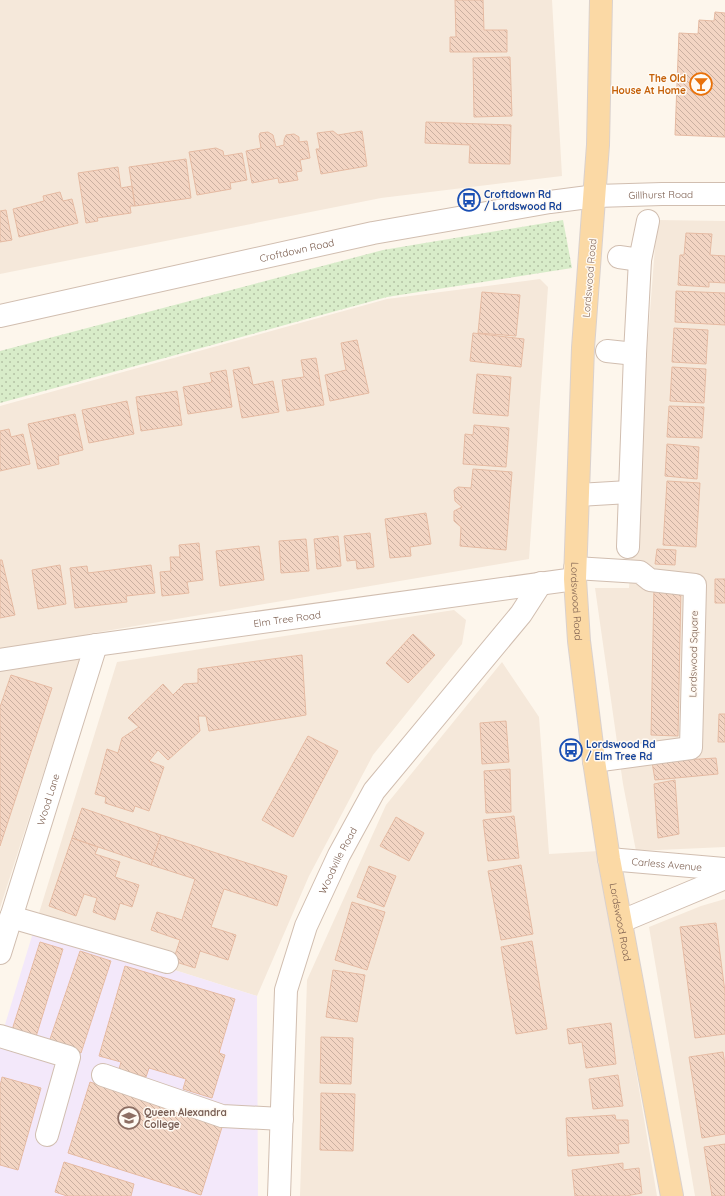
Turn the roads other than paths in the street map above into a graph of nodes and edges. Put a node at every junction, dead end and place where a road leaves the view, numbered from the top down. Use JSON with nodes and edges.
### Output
{"nodes":[{"id":1,"x":601,"y":0,"type":"edge"},
{"id":2,"x":725,"y":194,"type":"edge"},
{"id":3,"x":596,"y":196,"type":"junction"},
{"id":4,"x":648,"y":221,"type":"dead end"},
{"id":5,"x":619,"y":258,"type":"dead end"},
{"id":6,"x":640,"y":260,"type":"junction"},
{"id":7,"x":0,"y":316,"type":"edge"},
{"id":8,"x":607,"y":351,"type":"dead end"},
{"id":9,"x":635,"y":354,"type":"junction"},
{"id":10,"x":629,"y":492,"type":"junction"},
{"id":11,"x":578,"y":495,"type":"junction"},
{"id":12,"x":628,"y":547,"type":"dead end"},
{"id":13,"x":575,"y":574,"type":"junction"},
{"id":14,"x":542,"y":583,"type":"junction"},
{"id":15,"x":96,"y":645,"type":"junction"},
{"id":16,"x":0,"y":660,"type":"edge"},
{"id":17,"x":594,"y":760,"type":"junction"},
{"id":18,"x":609,"y":859,"type":"junction"},
{"id":19,"x":725,"y":869,"type":"edge"},
{"id":20,"x":725,"y":878,"type":"edge"},
{"id":21,"x":11,"y":916,"type":"junction"},
{"id":22,"x":622,"y":921,"type":"junction"},
{"id":23,"x":0,"y":953,"type":"edge"},
{"id":24,"x":166,"y":962,"type":"dead end"},
{"id":25,"x":0,"y":1036,"type":"edge"},
{"id":26,"x":103,"y":1075,"type":"dead end"},
{"id":27,"x":282,"y":1119,"type":"junction"},
{"id":28,"x":47,"y":1135,"type":"dead end"},
{"id":29,"x":279,"y":1196,"type":"edge"},
{"id":30,"x":672,"y":1196,"type":"edge"}],
"edges":[{"from":1,"to":3,"type":"main road","name":"Lordswood Road"},
{"from":2,"to":3,"type":"street","name":"Gillhurst Road"},
{"from":3,"to":7,"type":"street","name":"Croftdown Road"},
{"from":3,"to":11,"type":"main road","name":"Lordswood Road"},
{"from":4,"to":6,"type":"street"},
{"from":5,"to":6,"type":"street"},
{"from":6,"to":9,"type":"street"},
{"from":8,"to":9,"type":"street"},
{"from":9,"to":10,"type":"street"},
{"from":10,"to":11,"type":"street"},
{"from":10,"to":12,"type":"street"},
{"from":11,"to":13,"type":"main road","name":"Lordswood Road"},
{"from":13,"to":14,"type":"street","name":"Elm Tree Road"},
{"from":13,"to":17,"type":"main road","name":"Lordswood Road"},
{"from":13,"to":17,"type":"street","name":"Lordswood Square"},
{"from":14,"to":15,"type":"street","name":"Elm Tree Road"},
{"from":14,"to":27,"type":"street","name":"Woodville Road"},
{"from":15,"to":16,"type":"street","name":"Elm Tree Road"},
{"from":15,"to":21,"type":"street","name":"Wood Lane"},
{"from":17,"to":18,"type":"main road","name":"Lordswood Road"},
{"from":18,"to":19,"type":"street","name":"Carless Avenue"},
{"from":18,"to":22,"type":"main road","name":"Lordswood Road"},
{"from":20,"to":22,"type":"street","name":"Carless Avenue"},
{"from":21,"to":23,"type":"street","name":"Wood Lane"},
{"from":21,"to":24,"type":"street"},
{"from":22,"to":30,"type":"main road","name":"Lordswood Road"},
{"from":25,"to":28,"type":"street"},
{"from":26,"to":27,"type":"street"},
{"from":27,"to":29,"type":"street","name":"Woodville Road"}]}
